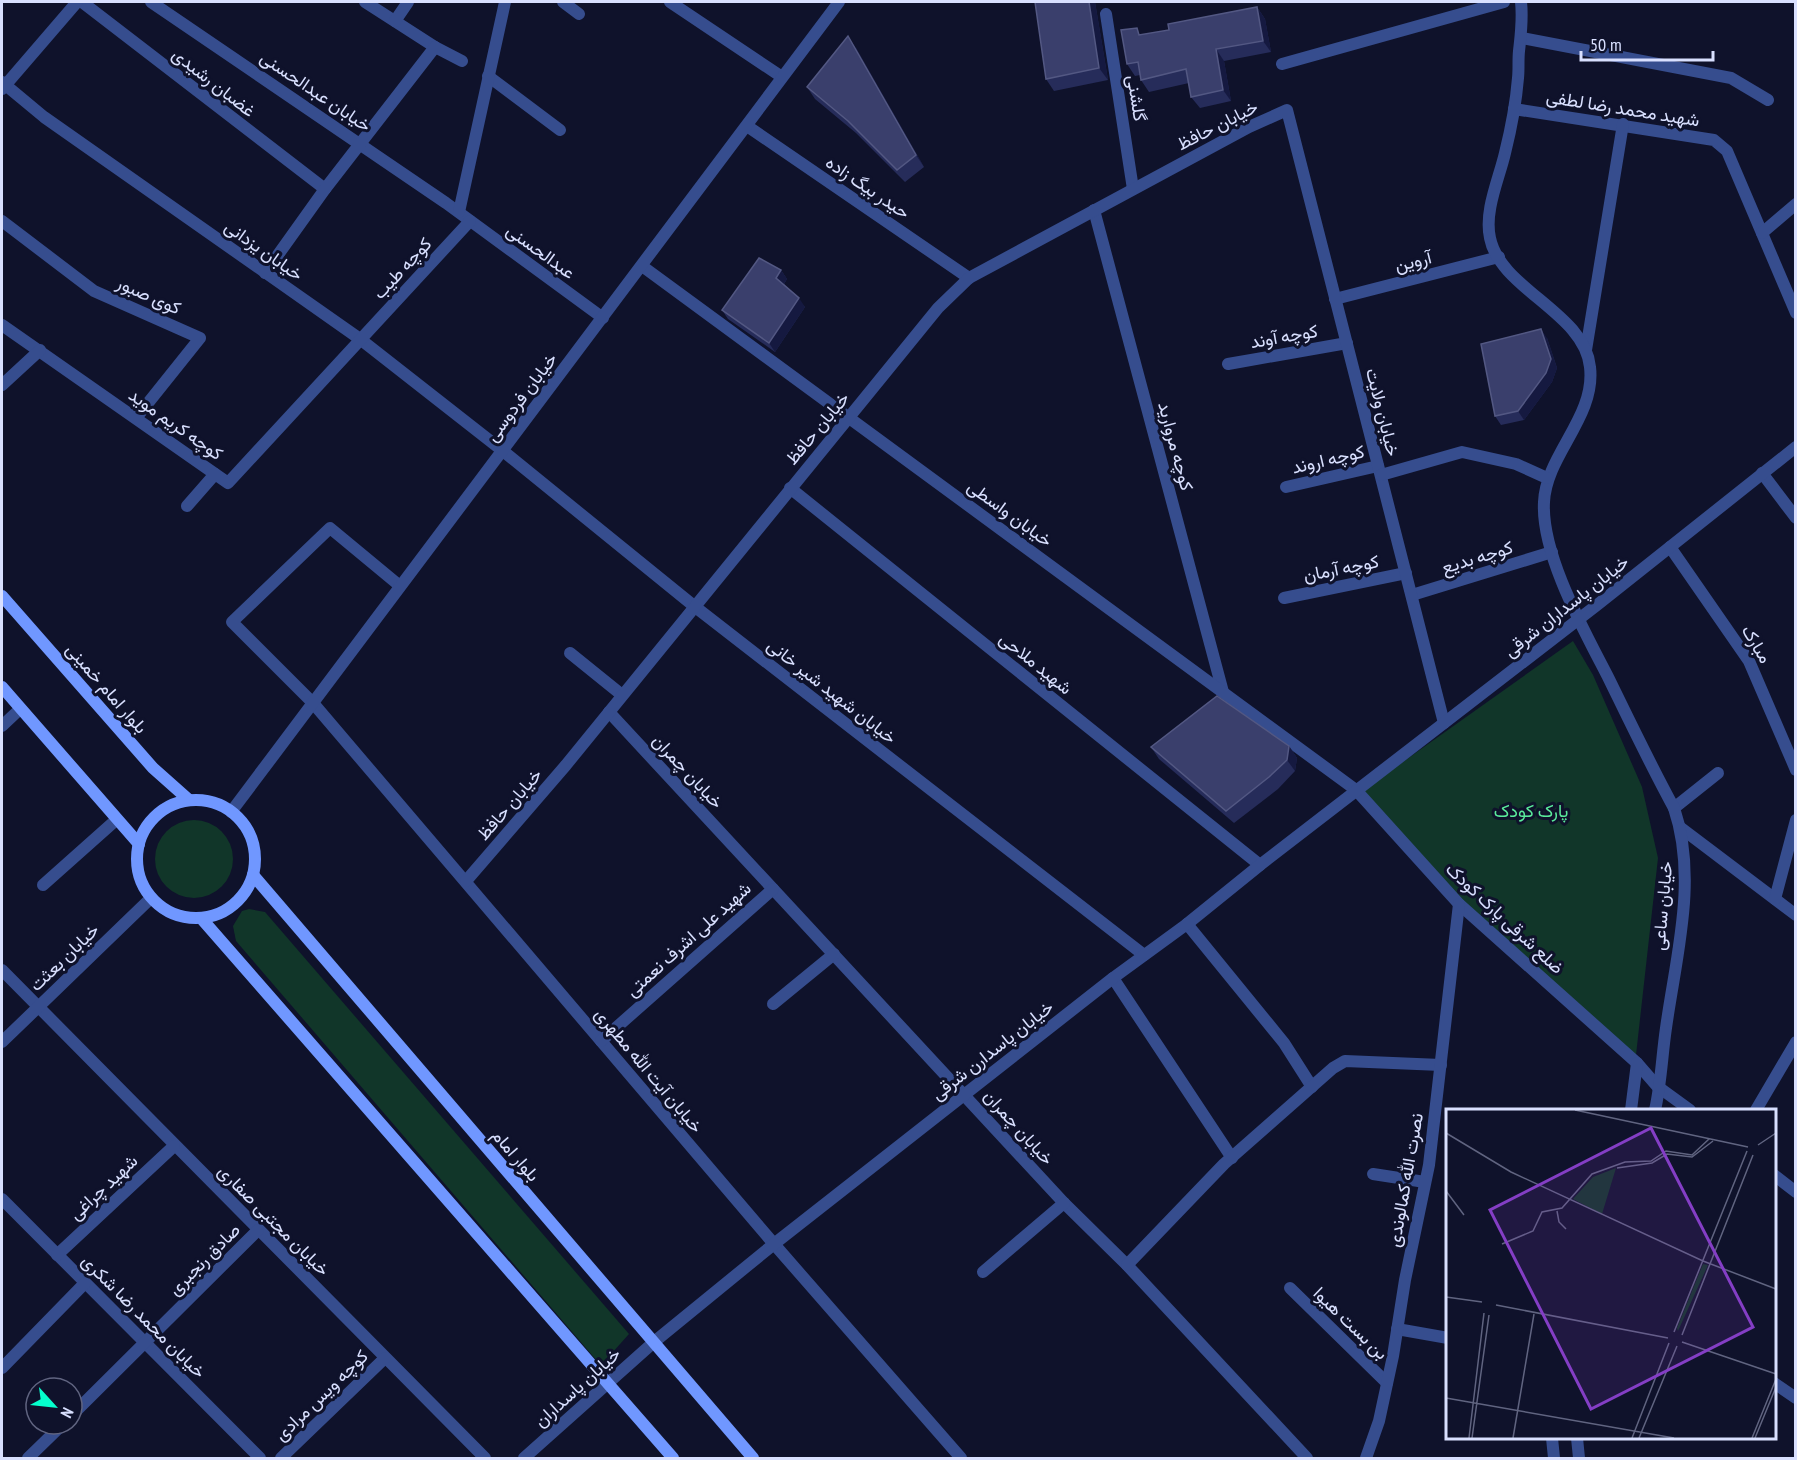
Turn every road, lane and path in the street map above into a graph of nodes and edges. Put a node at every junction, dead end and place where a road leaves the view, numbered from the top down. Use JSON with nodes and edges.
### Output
{"nodes":[{"id":1,"x":77,"y":2,"type":"edge"},
{"id":2,"x":82,"y":2,"type":"edge"},
{"id":3,"x":151,"y":2,"type":"edge"},
{"id":4,"x":365,"y":2,"type":"edge"},
{"id":5,"x":408,"y":2,"type":"edge"},
{"id":6,"x":505,"y":2,"type":"edge"},
{"id":7,"x":563,"y":2,"type":"edge"},
{"id":8,"x":670,"y":2,"type":"edge"},
{"id":9,"x":839,"y":2,"type":"edge"},
{"id":10,"x":1504,"y":2,"type":"edge"},
{"id":11,"x":1521,"y":2,"type":"edge"},
{"id":12,"x":579,"y":14,"type":"dead end"},
{"id":13,"x":1106,"y":14,"type":"dead end"},
{"id":14,"x":395,"y":21,"type":"junction"},
{"id":15,"x":1522,"y":38,"type":"junction"},
{"id":16,"x":435,"y":47,"type":"junction"},
{"id":17,"x":462,"y":60,"type":"dead end"},
{"id":18,"x":1282,"y":63,"type":"dead end"},
{"id":19,"x":488,"y":76,"type":"junction"},
{"id":20,"x":782,"y":77,"type":"junction"},
{"id":21,"x":3,"y":85,"type":"edge"},
{"id":22,"x":1768,"y":100,"type":"dead end"},
{"id":23,"x":1287,"y":110,"type":"joint"},
{"id":24,"x":1514,"y":110,"type":"junction"},
{"id":25,"x":1623,"y":124,"type":"junction"},
{"id":26,"x":747,"y":126,"type":"junction"},
{"id":27,"x":560,"y":130,"type":"dead end"},
{"id":28,"x":362,"y":145,"type":"junction"},
{"id":29,"x":325,"y":189,"type":"junction"},
{"id":30,"x":1133,"y":189,"type":"junction"},
{"id":31,"x":1796,"y":204,"type":"edge"},
{"id":32,"x":1094,"y":210,"type":"junction"},
{"id":33,"x":459,"y":212,"type":"junction"},
{"id":34,"x":2,"y":221,"type":"edge"},
{"id":35,"x":470,"y":221,"type":"junction"},
{"id":36,"x":1762,"y":233,"type":"junction"},
{"id":37,"x":1499,"y":257,"type":"junction"},
{"id":38,"x":642,"y":266,"type":"junction"},
{"id":39,"x":265,"y":273,"type":"junction"},
{"id":40,"x":969,"y":278,"type":"junction"},
{"id":41,"x":1335,"y":298,"type":"junction"},
{"id":42,"x":1796,"y":313,"type":"edge"},
{"id":43,"x":603,"y":318,"type":"junction"},
{"id":44,"x":2,"y":324,"type":"edge"},
{"id":45,"x":360,"y":339,"type":"junction"},
{"id":46,"x":1347,"y":343,"type":"junction"},
{"id":47,"x":40,"y":350,"type":"junction"},
{"id":48,"x":1586,"y":350,"type":"junction"},
{"id":49,"x":1228,"y":364,"type":"dead end"},
{"id":50,"x":2,"y":385,"type":"edge"},
{"id":51,"x":849,"y":417,"type":"junction"},
{"id":52,"x":136,"y":418,"type":"junction"},
{"id":53,"x":1796,"y":447,"type":"edge"},
{"id":54,"x":503,"y":451,"type":"junction"},
{"id":55,"x":1380,"y":471,"type":"junction"},
{"id":56,"x":1762,"y":473,"type":"junction"},
{"id":57,"x":215,"y":474,"type":"junction"},
{"id":58,"x":1547,"y":478,"type":"junction"},
{"id":59,"x":1286,"y":487,"type":"dead end"},
{"id":60,"x":790,"y":489,"type":"junction"},
{"id":61,"x":187,"y":506,"type":"dead end"},
{"id":62,"x":1796,"y":518,"type":"edge"},
{"id":63,"x":1670,"y":547,"type":"junction"},
{"id":64,"x":1552,"y":552,"type":"junction"},
{"id":65,"x":1406,"y":573,"type":"junction"},
{"id":66,"x":400,"y":586,"type":"junction"},
{"id":67,"x":2,"y":596,"type":"edge"},
{"id":68,"x":1412,"y":596,"type":"junction"},
{"id":69,"x":1284,"y":598,"type":"dead end"},
{"id":70,"x":694,"y":606,"type":"junction"},
{"id":71,"x":1579,"y":619,"type":"junction"},
{"id":72,"x":570,"y":653,"type":"dead end"},
{"id":73,"x":2,"y":687,"type":"edge"},
{"id":74,"x":1222,"y":692,"type":"junction"},
{"id":75,"x":622,"y":695,"type":"junction"},
{"id":76,"x":313,"y":703,"type":"junction"},
{"id":77,"x":21,"y":709,"type":"junction"},
{"id":78,"x":609,"y":712,"type":"junction"},
{"id":79,"x":1444,"y":723,"type":"junction"},
{"id":80,"x":2,"y":726,"type":"edge"},
{"id":81,"x":1796,"y":770,"type":"edge"},
{"id":82,"x":1718,"y":773,"type":"dead end"},
{"id":83,"x":1356,"y":790,"type":"junction"},
{"id":84,"x":189,"y":800,"type":"junction"},
{"id":85,"x":1674,"y":808,"type":"junction"},
{"id":86,"x":231,"y":812,"type":"junction"},
{"id":87,"x":116,"y":820,"type":"junction"},
{"id":88,"x":1796,"y":820,"type":"edge"},
{"id":89,"x":1681,"y":828,"type":"junction"},
{"id":90,"x":139,"y":844,"type":"junction"},
{"id":91,"x":1260,"y":865,"type":"junction"},
{"id":92,"x":253,"y":875,"type":"junction"},
{"id":93,"x":466,"y":881,"type":"junction"},
{"id":94,"x":43,"y":885,"type":"dead end"},
{"id":95,"x":773,"y":889,"type":"junction"},
{"id":96,"x":151,"y":898,"type":"junction"},
{"id":97,"x":1775,"y":899,"type":"junction"},
{"id":98,"x":1459,"y":904,"type":"junction"},
{"id":99,"x":1796,"y":915,"type":"edge"},
{"id":100,"x":201,"y":918,"type":"junction"},
{"id":101,"x":1187,"y":924,"type":"junction"},
{"id":102,"x":834,"y":954,"type":"junction"},
{"id":103,"x":1144,"y":955,"type":"junction"},
{"id":104,"x":2,"y":970,"type":"edge"},
{"id":105,"x":1113,"y":978,"type":"junction"},
{"id":106,"x":773,"y":1004,"type":"dead end"},
{"id":107,"x":37,"y":1008,"type":"junction"},
{"id":108,"x":601,"y":1041,"type":"junction"},
{"id":109,"x":2,"y":1042,"type":"edge"},
{"id":110,"x":1794,"y":1048,"type":"edge"},
{"id":111,"x":1637,"y":1063,"type":"junction"},
{"id":112,"x":1441,"y":1065,"type":"junction"},
{"id":113,"x":1657,"y":1086,"type":"junction"},
{"id":114,"x":1312,"y":1087,"type":"junction"},
{"id":115,"x":965,"y":1095,"type":"junction"},
{"id":116,"x":1631,"y":1109,"type":"edge"},
{"id":117,"x":1655,"y":1109,"type":"edge"},
{"id":118,"x":1689,"y":1109,"type":"edge"},
{"id":119,"x":1757,"y":1109,"type":"edge"},
{"id":120,"x":174,"y":1146,"type":"junction"},
{"id":121,"x":1232,"y":1158,"type":"junction"},
{"id":122,"x":1373,"y":1174,"type":"dead end"},
{"id":123,"x":1776,"y":1177,"type":"edge"},
{"id":124,"x":1425,"y":1182,"type":"junction"},
{"id":125,"x":1796,"y":1192,"type":"edge"},
{"id":126,"x":2,"y":1199,"type":"edge"},
{"id":127,"x":1064,"y":1203,"type":"junction"},
{"id":128,"x":258,"y":1230,"type":"junction"},
{"id":129,"x":774,"y":1244,"type":"junction"},
{"id":130,"x":57,"y":1255,"type":"junction"},
{"id":131,"x":1127,"y":1265,"type":"junction"},
{"id":132,"x":983,"y":1272,"type":"dead end"},
{"id":133,"x":85,"y":1283,"type":"junction"},
{"id":134,"x":1290,"y":1288,"type":"dead end"},
{"id":135,"x":1397,"y":1329,"type":"junction"},
{"id":136,"x":1446,"y":1338,"type":"edge"},
{"id":137,"x":144,"y":1342,"type":"junction"},
{"id":138,"x":654,"y":1342,"type":"junction"},
{"id":139,"x":385,"y":1358,"type":"junction"},
{"id":140,"x":2,"y":1368,"type":"edge"},
{"id":141,"x":608,"y":1383,"type":"junction"},
{"id":142,"x":1388,"y":1383,"type":"junction"},
{"id":143,"x":1776,"y":1384,"type":"edge"},
{"id":144,"x":1796,"y":1398,"type":"edge"},
{"id":145,"x":84,"y":1403,"type":"edge"},
{"id":146,"x":51,"y":1436,"type":"edge"},
{"id":147,"x":1552,"y":1439,"type":"edge"},
{"id":148,"x":1577,"y":1439,"type":"edge"},
{"id":149,"x":28,"y":1458,"type":"edge"},
{"id":150,"x":260,"y":1458,"type":"edge"},
{"id":151,"x":281,"y":1458,"type":"edge"},
{"id":152,"x":485,"y":1458,"type":"edge"},
{"id":153,"x":524,"y":1458,"type":"edge"},
{"id":154,"x":673,"y":1458,"type":"edge"},
{"id":155,"x":753,"y":1458,"type":"edge"},
{"id":156,"x":961,"y":1458,"type":"edge"},
{"id":157,"x":1307,"y":1458,"type":"edge"},
{"id":158,"x":1366,"y":1458,"type":"edge"},
{"id":159,"x":1554,"y":1458,"type":"edge"},
{"id":160,"x":1579,"y":1458,"type":"edge"}],
"edges":[{"from":1,"to":21,"type":"street"},
{"from":2,"to":29,"type":"street","name":"غضبان رشیدی"},
{"from":3,"to":28,"type":"street","name":"خیابان عبدالحسنی"},
{"from":4,"to":14,"type":"street"},
{"from":5,"to":14,"type":"street"},
{"from":6,"to":19,"type":"street"},
{"from":7,"to":12,"type":"street"},
{"from":8,"to":20,"type":"street"},
{"from":9,"to":20,"type":"street","name":"خیابان فردوسی"},
{"from":10,"to":18,"type":"street"},
{"from":11,"to":15,"type":"street"},
{"from":13,"to":30,"type":"street","name":"گلشنی"},
{"from":14,"to":16,"type":"street"},
{"from":15,"to":22,"type":"street"},
{"from":15,"to":24,"type":"street"},
{"from":16,"to":17,"type":"street"},
{"from":16,"to":28,"type":"street"},
{"from":19,"to":27,"type":"street"},
{"from":19,"to":33,"type":"street"},
{"from":20,"to":26,"type":"street","name":"خیابان فردوسی"},
{"from":21,"to":39,"type":"street","name":"خیابان یزدانی"},
{"from":23,"to":30,"type":"street","name":"خیابان حافظ"},
{"from":23,"to":41,"type":"street","name":"خیابان ولایت"},
{"from":24,"to":25,"type":"street","name":"شهید محمد رضا لطفی"},
{"from":24,"to":37,"type":"street"},
{"from":25,"to":36,"type":"street","name":"شهید محمد رضا لطفی"},
{"from":25,"to":48,"type":"street"},
{"from":26,"to":38,"type":"street","name":"خیابان فردوسی"},
{"from":26,"to":40,"type":"street","name":"حیدر بیگ زاده"},
{"from":28,"to":29,"type":"street"},
{"from":28,"to":33,"type":"street","name":"خیابان عبدالحسنی"},
{"from":29,"to":39,"type":"street"},
{"from":30,"to":32,"type":"street","name":"خیابان حافظ"},
{"from":31,"to":36,"type":"street"},
{"from":32,"to":40,"type":"street","name":"خیابان حافظ"},
{"from":32,"to":74,"type":"street","name":"کوچه مروارید"},
{"from":33,"to":35,"type":"street","name":"عبدالحسنی"},
{"from":34,"to":52,"type":"street","name":"کوی صبور"},
{"from":35,"to":43,"type":"street","name":"عبدالحسنی"},
{"from":35,"to":45,"type":"street","name":"کوچه طیب"},
{"from":36,"to":42,"type":"street","name":"شهید محمد رضا لطفی"},
{"from":37,"to":41,"type":"street","name":"آروین"},
{"from":37,"to":48,"type":"street"},
{"from":38,"to":43,"type":"street","name":"خیابان فردوسی"},
{"from":38,"to":51,"type":"street","name":"خیابان واسطی"},
{"from":39,"to":45,"type":"street","name":"خیابان یزدانی"},
{"from":40,"to":51,"type":"street","name":"خیابان حافظ"},
{"from":41,"to":46,"type":"street","name":"خیابان ولایت"},
{"from":43,"to":54,"type":"street","name":"خیابان فردوسی"},
{"from":44,"to":47,"type":"street","name":"کوچه کریم موید"},
{"from":45,"to":54,"type":"street","name":"خیابان یزدانی"},
{"from":45,"to":57,"type":"street","name":"کوچه کریم موید"},
{"from":46,"to":49,"type":"street","name":"کوچه آوند"},
{"from":46,"to":55,"type":"street","name":"خیابان ولایت"},
{"from":47,"to":50,"type":"street"},
{"from":47,"to":52,"type":"street","name":"کوچه کریم موید"},
{"from":48,"to":58,"type":"street"},
{"from":51,"to":60,"type":"street","name":"خیابان حافظ"},
{"from":51,"to":74,"type":"street","name":"خیابان واسطی"},
{"from":52,"to":57,"type":"street","name":"کوچه کریم موید"},
{"from":53,"to":56,"type":"street","name":"خیابان پاسداران شرقی"},
{"from":54,"to":66,"type":"street","name":"خیابان فردوسی"},
{"from":54,"to":70,"type":"street","name":"خیابان شهید شیر خانی"},
{"from":55,"to":58,"type":"street","name":"کوچه اروند"},
{"from":55,"to":59,"type":"street","name":"کوچه اروند"},
{"from":55,"to":65,"type":"street","name":"خیابان ولایت"},
{"from":56,"to":62,"type":"street"},
{"from":56,"to":63,"type":"street","name":"خیابان پاسداران شرقی"},
{"from":57,"to":61,"type":"street"},
{"from":58,"to":64,"type":"street","name":"خیابان ساعی"},
{"from":60,"to":70,"type":"street","name":"خیابان حافظ"},
{"from":60,"to":91,"type":"street","name":"شهید ملاحی"},
{"from":63,"to":71,"type":"street","name":"خیابان پاسداران شرقی"},
{"from":63,"to":81,"type":"street","name":"مبارک"},
{"from":64,"to":68,"type":"street","name":"کوچه بدیع"},
{"from":64,"to":71,"type":"street","name":"خیابان ساعی"},
{"from":65,"to":68,"type":"street","name":"خیابان ولایت"},
{"from":65,"to":69,"type":"street","name":"کوچه آرمان"},
{"from":66,"to":76,"type":"street","name":"خیابان فردوسی"},
{"from":66,"to":76,"type":"street","name":"خیابان آیت الله مطهری"},
{"from":67,"to":84,"type":"main road","name":"بلوار امام خمینی"},
{"from":68,"to":79,"type":"street","name":"خیابان ولایت"},
{"from":70,"to":75,"type":"street","name":"خیابان حافظ"},
{"from":70,"to":103,"type":"street","name":"خیابان شهید شیر خانی"},
{"from":71,"to":79,"type":"street","name":"خیابان پاسداران شرقی"},
{"from":71,"to":85,"type":"street","name":"خیابان ساعی"},
{"from":72,"to":75,"type":"street"},
{"from":73,"to":77,"type":"main road"},
{"from":74,"to":83,"type":"street","name":"خیابان واسطی"},
{"from":75,"to":78,"type":"street","name":"خیابان حافظ"},
{"from":76,"to":86,"type":"street","name":"خیابان فردوسی"},
{"from":76,"to":93,"type":"street","name":"خیابان آیت الله مطهری"},
{"from":77,"to":80,"type":"street"},
{"from":77,"to":87,"type":"main road"},
{"from":78,"to":93,"type":"street","name":"خیابان حافظ"},
{"from":78,"to":95,"type":"street","name":"خیابان چمران"},
{"from":79,"to":83,"type":"street","name":"خیابان پاسداران شرقی"},
{"from":82,"to":85,"type":"street"},
{"from":83,"to":91,"type":"street","name":"خیابان پاسدارن شرقی"},
{"from":83,"to":98,"type":"street","name":"ضلع شرقی پارک کودک"},
{"from":84,"to":86,"type":"main road"},
{"from":84,"to":90,"type":"main road"},
{"from":85,"to":89,"type":"street","name":"خیابان ساعی"},
{"from":86,"to":92,"type":"main road"},
{"from":87,"to":90,"type":"main road"},
{"from":87,"to":94,"type":"street"},
{"from":88,"to":97,"type":"street"},
{"from":89,"to":97,"type":"street"},
{"from":89,"to":113,"type":"street","name":"خیابان ساعی"},
{"from":90,"to":96,"type":"main road"},
{"from":91,"to":101,"type":"street","name":"خیابان پاسدارن شرقی"},
{"from":92,"to":100,"type":"main road"},
{"from":92,"to":138,"type":"main road","name":"بلوار امام"},
{"from":93,"to":108,"type":"street","name":"خیابان آیت الله مطهری"},
{"from":95,"to":102,"type":"street","name":"خیابان چمران"},
{"from":95,"to":108,"type":"street","name":"شهید علی اشرف نعمتی"},
{"from":96,"to":100,"type":"main road"},
{"from":96,"to":107,"type":"street","name":"خیابان بعثت"},
{"from":97,"to":99,"type":"street"},
{"from":98,"to":111,"type":"street","name":"ضلع شرقی پارک کودک"},
{"from":98,"to":112,"type":"street","name":"نصرت الله کمالوندی"},
{"from":100,"to":141,"type":"main road"},
{"from":101,"to":103,"type":"street","name":"خیابان پاسدارن شرقی"},
{"from":101,"to":114,"type":"street"},
{"from":102,"to":106,"type":"street"},
{"from":102,"to":115,"type":"street","name":"خیابان چمران"},
{"from":103,"to":105,"type":"street","name":"خیابان پاسدارن شرقی"},
{"from":104,"to":107,"type":"street","name":"خیابان مجتبی صفاری"},
{"from":105,"to":115,"type":"street","name":"خیابان پاسدارن شرقی"},
{"from":105,"to":121,"type":"street"},
{"from":107,"to":109,"type":"street","name":"خیابان بعثت"},
{"from":107,"to":120,"type":"street","name":"خیابان مجتبی صفاری"},
{"from":108,"to":129,"type":"street","name":"خیابان آیت الله مطهری"},
{"from":110,"to":119,"type":"street"},
{"from":111,"to":113,"type":"street","name":"ضلع شرقی پارک کودک"},
{"from":111,"to":116,"type":"street"},
{"from":112,"to":114,"type":"street"},
{"from":112,"to":124,"type":"street","name":"نصرت الله کمالوندی"},
{"from":113,"to":117,"type":"street","name":"خیابان ساعی"},
{"from":113,"to":118,"type":"street","name":"ضلع شرقی پارک کودک"},
{"from":114,"to":121,"type":"street"},
{"from":115,"to":127,"type":"street","name":"خیابان چمران"},
{"from":115,"to":129,"type":"street","name":"خیابان پاسدارن شرقی"},
{"from":120,"to":128,"type":"street","name":"خیابان مجتبی صفاری"},
{"from":120,"to":130,"type":"street","name":"شهید چراغی"},
{"from":121,"to":131,"type":"street"},
{"from":122,"to":124,"type":"street"},
{"from":123,"to":125,"type":"street"},
{"from":124,"to":135,"type":"street","name":"نصرت الله کمالوندی"},
{"from":126,"to":130,"type":"street","name":"خیابان محمد رضا شکری"},
{"from":127,"to":131,"type":"street","name":"خیابان چمران"},
{"from":127,"to":132,"type":"street"},
{"from":128,"to":137,"type":"street","name":"صادق رنجبری"},
{"from":128,"to":139,"type":"street","name":"خیابان مجتبی صفاری"},
{"from":129,"to":138,"type":"street","name":"خیابان پاسدارن شرقی"},
{"from":129,"to":156,"type":"street","name":"خیابان آیت الله مطهری"},
{"from":130,"to":133,"type":"street","name":"خیابان محمد رضا شکری"},
{"from":131,"to":157,"type":"street","name":"خیابان چمران"},
{"from":133,"to":137,"type":"street","name":"خیابان محمد رضا شکری"},
{"from":133,"to":140,"type":"street"},
{"from":134,"to":142,"type":"street","name":"بن بست هیوا"},
{"from":135,"to":136,"type":"street"},
{"from":135,"to":142,"type":"street","name":"نصرت الله کمالوندی"},
{"from":137,"to":145,"type":"street","name":"صادق رنجبری"},
{"from":137,"to":150,"type":"street","name":"خیابان محمد رضا شکری"},
{"from":138,"to":141,"type":"street","name":"خیابان پاسداران"},
{"from":138,"to":155,"type":"main road","name":"بلوار امام"},
{"from":139,"to":151,"type":"street","name":"کوچه ویس مرادی"},
{"from":139,"to":152,"type":"street","name":"خیابان مجتبی صفاری"},
{"from":141,"to":153,"type":"street","name":"خیابان پاسداران"},
{"from":141,"to":154,"type":"main road"},
{"from":142,"to":158,"type":"street","name":"نصرت الله کمالوندی"},
{"from":143,"to":144,"type":"street"},
{"from":146,"to":149,"type":"street"},
{"from":147,"to":159,"type":"street"},
{"from":148,"to":160,"type":"street"}]}
